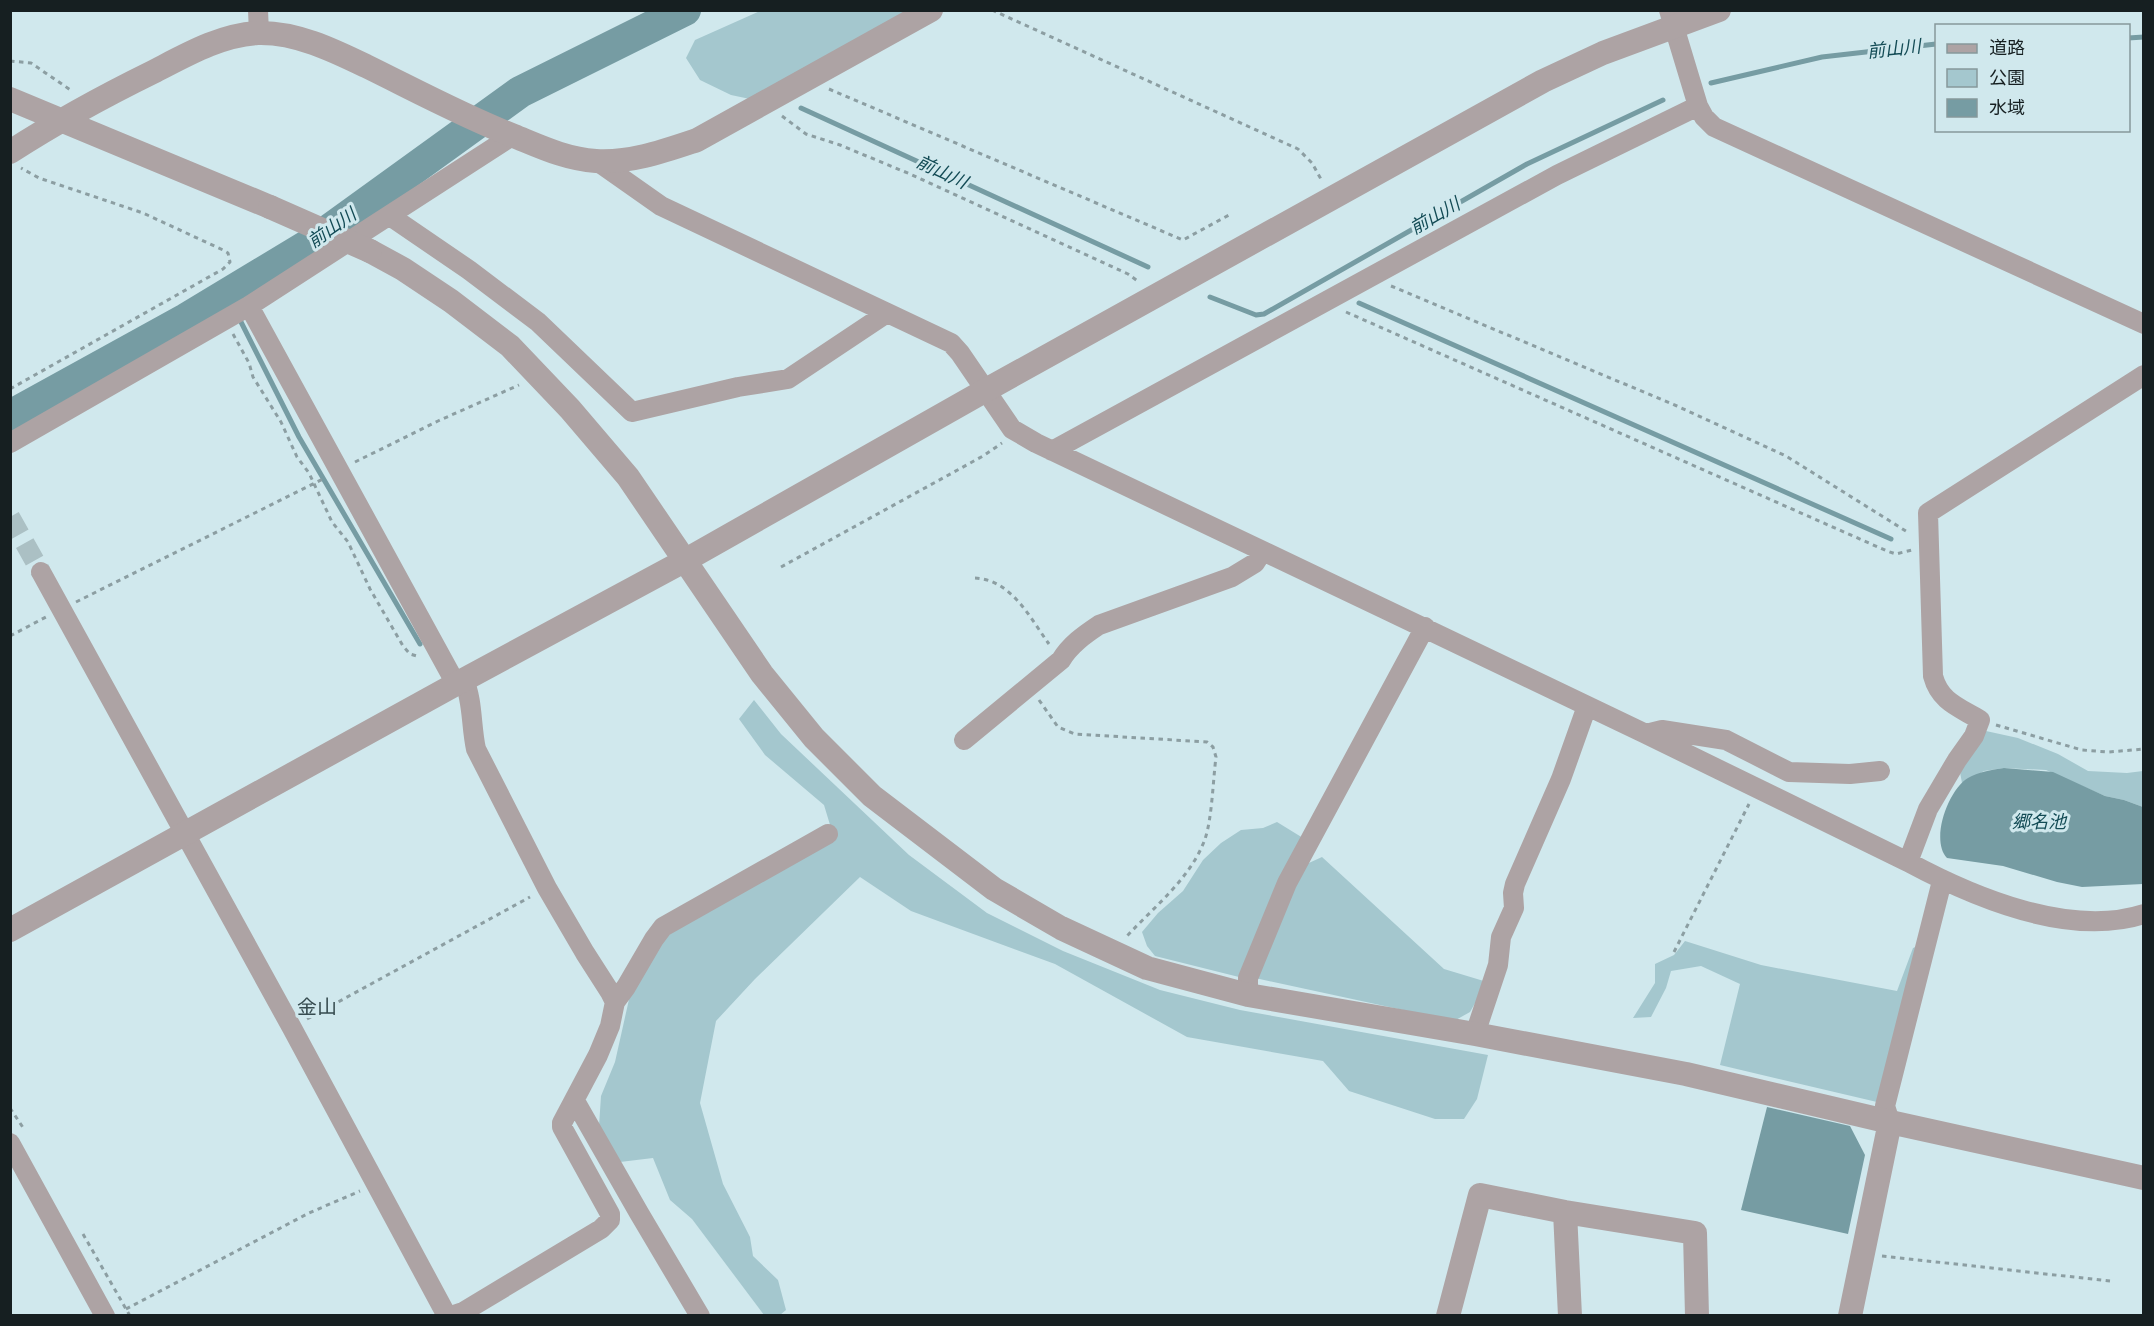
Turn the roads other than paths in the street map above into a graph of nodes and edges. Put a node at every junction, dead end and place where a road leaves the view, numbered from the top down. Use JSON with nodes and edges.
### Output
{"nodes":[{"id":1,"x":931,"y":10,"type":"edge"},
{"id":2,"x":1719,"y":10,"type":"edge"},
{"id":3,"x":1672,"y":18,"type":"edge"},
{"id":4,"x":259,"y":22,"type":"edge"},
{"id":5,"x":10,"y":99,"type":"edge"},
{"id":6,"x":1698,"y":106,"type":"junction"},
{"id":7,"x":60,"y":120,"type":"junction"},
{"id":8,"x":506,"y":133,"type":"junction"},
{"id":9,"x":14,"y":160,"type":"edge"},
{"id":10,"x":597,"y":161,"type":"junction"},
{"id":11,"x":390,"y":216,"type":"junction"},
{"id":12,"x":249,"y":306,"type":"junction"},
{"id":13,"x":887,"y":313,"type":"junction"},
{"id":14,"x":2144,"y":324,"type":"edge"},
{"id":15,"x":2144,"y":375,"type":"edge"},
{"id":16,"x":986,"y":390,"type":"junction"},
{"id":17,"x":10,"y":443,"type":"edge"},
{"id":18,"x":1052,"y":451,"type":"junction"},
{"id":19,"x":1262,"y":552,"type":"junction"},
{"id":20,"x":684,"y":561,"type":"junction"},
{"id":21,"x":41,"y":572,"type":"tunnel mouth"},
{"id":22,"x":1425,"y":627,"type":"junction"},
{"id":23,"x":460,"y":682,"type":"junction"},
{"id":24,"x":1587,"y":706,"type":"junction"},
{"id":25,"x":1646,"y":734,"type":"junction"},
{"id":26,"x":964,"y":740,"type":"dead end"},
{"id":27,"x":1880,"y":771,"type":"dead end"},
{"id":28,"x":185,"y":834,"type":"junction"},
{"id":29,"x":828,"y":834,"type":"dead end"},
{"id":30,"x":1908,"y":862,"type":"junction"},
{"id":31,"x":1942,"y":881,"type":"junction"},
{"id":32,"x":2144,"y":914,"type":"edge"},
{"id":33,"x":10,"y":930,"type":"edge"},
{"id":34,"x":1248,"y":995,"type":"junction"},
{"id":35,"x":615,"y":1002,"type":"junction"},
{"id":36,"x":1475,"y":1034,"type":"junction"},
{"id":37,"x":575,"y":1101,"type":"junction"},
{"id":38,"x":1890,"y":1122,"type":"junction"},
{"id":39,"x":10,"y":1143,"type":"edge"},
{"id":40,"x":2144,"y":1178,"type":"edge"},
{"id":41,"x":1565,"y":1212,"type":"junction"},
{"id":42,"x":105,"y":1316,"type":"edge"},
{"id":43,"x":449,"y":1316,"type":"edge"},
{"id":44,"x":700,"y":1316,"type":"edge"},
{"id":45,"x":1448,"y":1316,"type":"edge"},
{"id":46,"x":1570,"y":1316,"type":"edge"},
{"id":47,"x":1697,"y":1316,"type":"edge"},
{"id":48,"x":1850,"y":1316,"type":"edge"}],
"edges":[{"from":1,"to":10,"type":"street"},
{"from":2,"to":3,"type":"street"},
{"from":3,"to":6,"type":"street"},
{"from":3,"to":16,"type":"street"},
{"from":4,"to":7,"type":"street"},
{"from":4,"to":8,"type":"street"},
{"from":5,"to":7,"type":"street"},
{"from":6,"to":14,"type":"street"},
{"from":6,"to":18,"type":"street"},
{"from":7,"to":9,"type":"street"},
{"from":7,"to":20,"type":"street","bridge":true},
{"from":8,"to":10,"type":"street"},
{"from":8,"to":11,"type":"street"},
{"from":10,"to":13,"type":"street"},
{"from":11,"to":12,"type":"street"},
{"from":11,"to":13,"type":"street"},
{"from":12,"to":17,"type":"street"},
{"from":12,"to":23,"type":"street"},
{"from":13,"to":16,"type":"street"},
{"from":15,"to":30,"type":"street"},
{"from":16,"to":18,"type":"street"},
{"from":16,"to":20,"type":"street"},
{"from":18,"to":19,"type":"street"},
{"from":19,"to":22,"type":"street"},
{"from":19,"to":26,"type":"street"},
{"from":20,"to":23,"type":"street"},
{"from":20,"to":34,"type":"street"},
{"from":21,"to":28,"type":"street"},
{"from":22,"to":24,"type":"street"},
{"from":22,"to":34,"type":"street"},
{"from":23,"to":28,"type":"street"},
{"from":23,"to":35,"type":"street"},
{"from":24,"to":25,"type":"street"},
{"from":24,"to":36,"type":"street"},
{"from":25,"to":27,"type":"street"},
{"from":25,"to":30,"type":"street"},
{"from":28,"to":33,"type":"street"},
{"from":28,"to":43,"type":"street"},
{"from":29,"to":35,"type":"street"},
{"from":30,"to":31,"type":"street"},
{"from":31,"to":32,"type":"street"},
{"from":31,"to":38,"type":"street"},
{"from":34,"to":36,"type":"street"},
{"from":35,"to":37,"type":"street"},
{"from":36,"to":38,"type":"street"},
{"from":37,"to":43,"type":"street"},
{"from":37,"to":44,"type":"street"},
{"from":38,"to":40,"type":"street"},
{"from":38,"to":48,"type":"street"},
{"from":39,"to":42,"type":"street"},
{"from":41,"to":45,"type":"street"},
{"from":41,"to":46,"type":"street"},
{"from":41,"to":47,"type":"street"}]}
